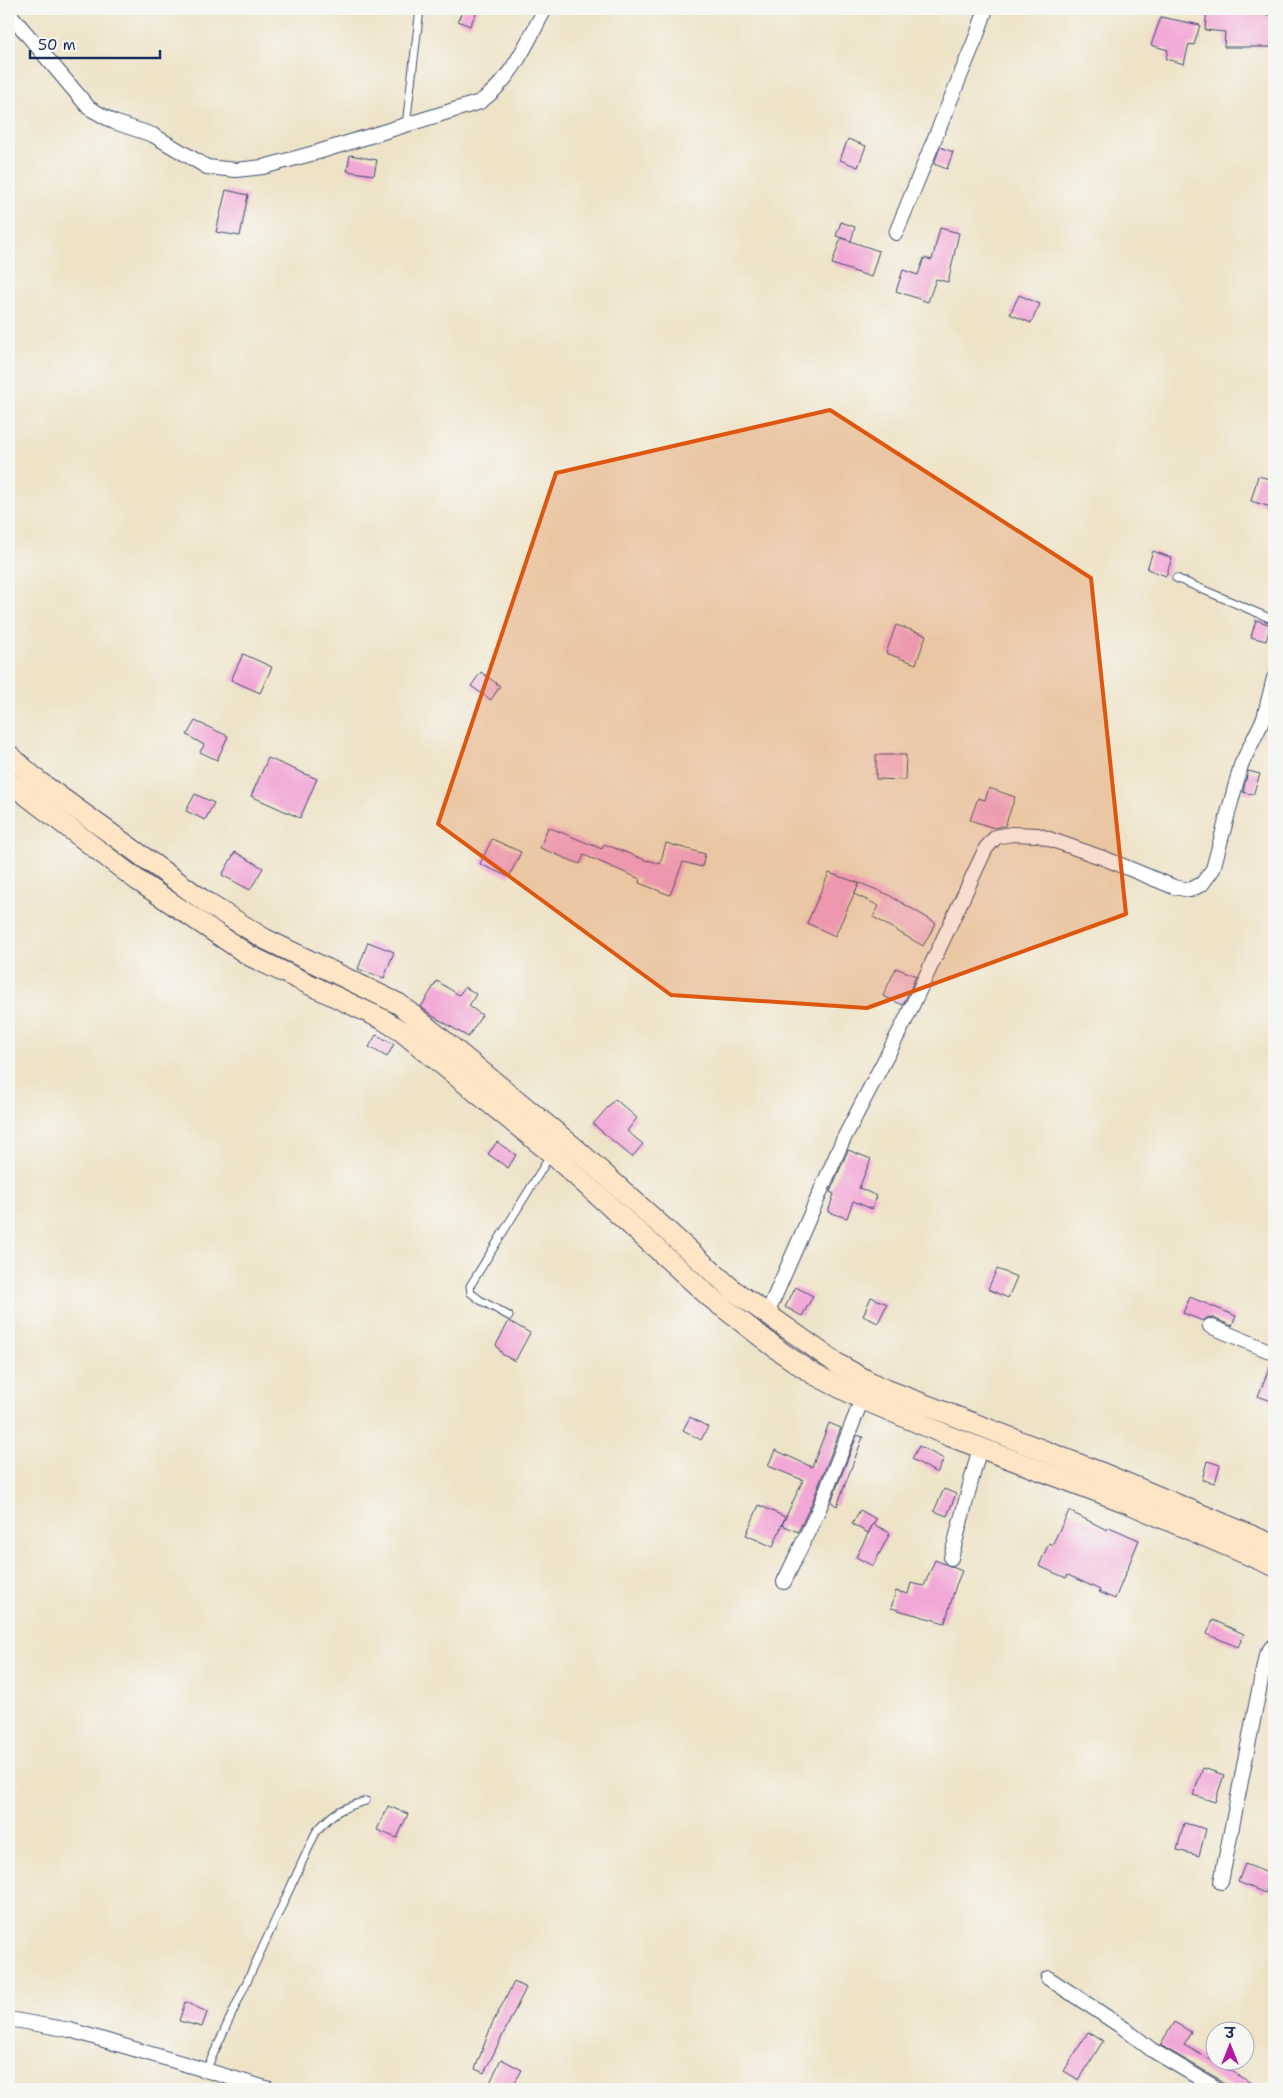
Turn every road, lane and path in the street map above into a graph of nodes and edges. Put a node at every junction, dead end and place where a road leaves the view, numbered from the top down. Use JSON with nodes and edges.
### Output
{"nodes":[{"id":1,"x":420,"y":9,"type":"edge"},
{"id":2,"x":545,"y":9,"type":"edge"},
{"id":3,"x":986,"y":9,"type":"edge"},
{"id":4,"x":9,"y":13,"type":"edge"},
{"id":5,"x":406,"y":125,"type":"junction"},
{"id":6,"x":896,"y":233,"type":"dead end"},
{"id":7,"x":1176,"y":578,"type":"dead end"},
{"id":8,"x":1274,"y":620,"type":"edge"},
{"id":9,"x":1274,"y":678,"type":"edge"},
{"id":10,"x":9,"y":755,"type":"edge"},
{"id":11,"x":9,"y":782,"type":"edge"},
{"id":12,"x":552,"y":1153,"type":"junction"},
{"id":13,"x":767,"y":1314,"type":"junction"},
{"id":14,"x":509,"y":1316,"type":"dead end"},
{"id":15,"x":1210,"y":1326,"type":"dead end"},
{"id":16,"x":1274,"y":1353,"type":"edge"},
{"id":17,"x":862,"y":1399,"type":"junction"},
{"id":18,"x":980,"y":1447,"type":"junction"},
{"id":19,"x":1274,"y":1544,"type":"edge"},
{"id":20,"x":951,"y":1558,"type":"dead end"},
{"id":21,"x":1274,"y":1566,"type":"edge"},
{"id":22,"x":784,"y":1582,"type":"dead end"},
{"id":23,"x":1274,"y":1646,"type":"edge"},
{"id":24,"x":366,"y":1801,"type":"dead end"},
{"id":25,"x":1221,"y":1882,"type":"dead end"},
{"id":26,"x":1048,"y":1978,"type":"dead end"},
{"id":27,"x":9,"y":2019,"type":"edge"},
{"id":28,"x":206,"y":2070,"type":"junction"},
{"id":29,"x":268,"y":2089,"type":"edge"},
{"id":30,"x":1218,"y":2089,"type":"edge"}],
"edges":[{"from":1,"to":5,"type":"lane"},
{"from":2,"to":5,"type":"street"},
{"from":3,"to":6,"type":"street"},
{"from":4,"to":5,"type":"street"},
{"from":7,"to":8,"type":"lane"},
{"from":9,"to":13,"type":"street"},
{"from":10,"to":13,"type":"street"},
{"from":11,"to":12,"type":"street"},
{"from":12,"to":14,"type":"lane"},
{"from":12,"to":17,"type":"street"},
{"from":13,"to":19,"type":"street"},
{"from":15,"to":16,"type":"street"},
{"from":17,"to":18,"type":"street"},
{"from":17,"to":22,"type":"street"},
{"from":18,"to":20,"type":"street"},
{"from":18,"to":21,"type":"street"},
{"from":23,"to":25,"type":"street"},
{"from":24,"to":28,"type":"lane"},
{"from":26,"to":30,"type":"street"},
{"from":27,"to":28,"type":"street"},
{"from":28,"to":29,"type":"street"}]}
